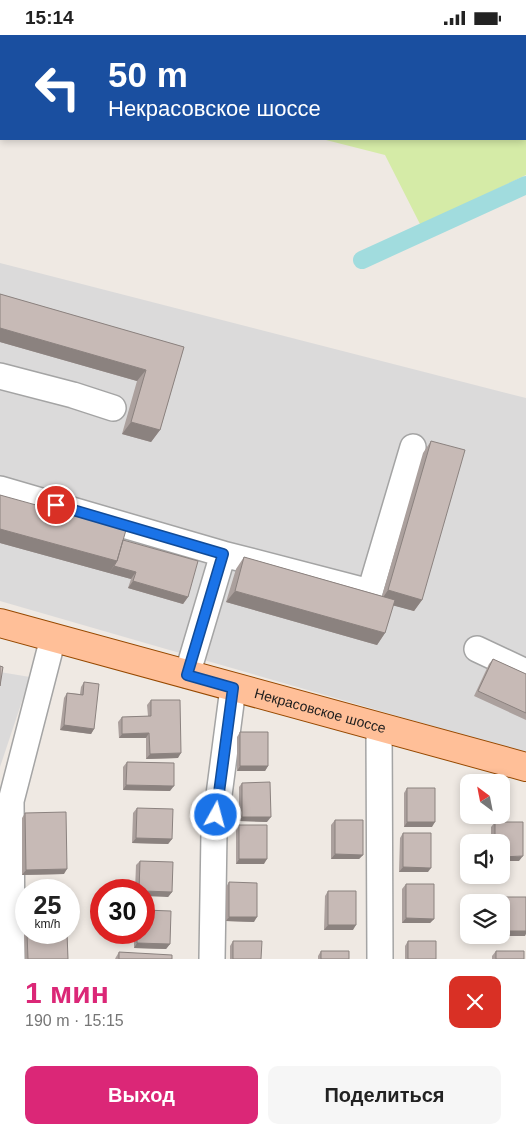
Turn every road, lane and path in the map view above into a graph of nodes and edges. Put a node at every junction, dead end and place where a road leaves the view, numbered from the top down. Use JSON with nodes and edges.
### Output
{"nodes":[{"id":1,"x":0,"y":376,"type":"edge"},
{"id":2,"x":113,"y":408,"type":"dead end"},
{"id":3,"x":413,"y":447,"type":"dead end"},
{"id":4,"x":0,"y":489,"type":"edge"},
{"id":5,"x":223,"y":554,"type":"junction"},
{"id":6,"x":0,"y":623,"type":"edge"},
{"id":7,"x":53,"y":638,"type":"junction"},
{"id":8,"x":477,"y":649,"type":"dead end"},
{"id":9,"x":526,"y":672,"type":"edge"},
{"id":10,"x":187,"y":675,"type":"junction"},
{"id":11,"x":233,"y":688,"type":"junction"},
{"id":12,"x":379,"y":728,"type":"junction"},
{"id":13,"x":526,"y":767,"type":"edge"},
{"id":14,"x":12,"y":959,"type":"edge"},
{"id":15,"x":212,"y":959,"type":"edge"},
{"id":16,"x":380,"y":959,"type":"edge"}],
"edges":[{"from":1,"to":2,"type":"street"},
{"from":3,"to":5,"type":"street"},
{"from":4,"to":5,"type":"street"},
{"from":5,"to":10,"type":"street"},
{"from":6,"to":7,"type":"main road","name":"Некрасовское шоссе"},
{"from":7,"to":10,"type":"main road","name":"Некрасовское шоссе"},
{"from":7,"to":14,"type":"street"},
{"from":8,"to":9,"type":"street"},
{"from":10,"to":11,"type":"main road","name":"Некрасовское шоссе"},
{"from":11,"to":12,"type":"main road","name":"Некрасовское шоссе"},
{"from":11,"to":15,"type":"street"},
{"from":12,"to":13,"type":"main road","name":"Некрасовское шоссе"},
{"from":12,"to":16,"type":"street"}]}
